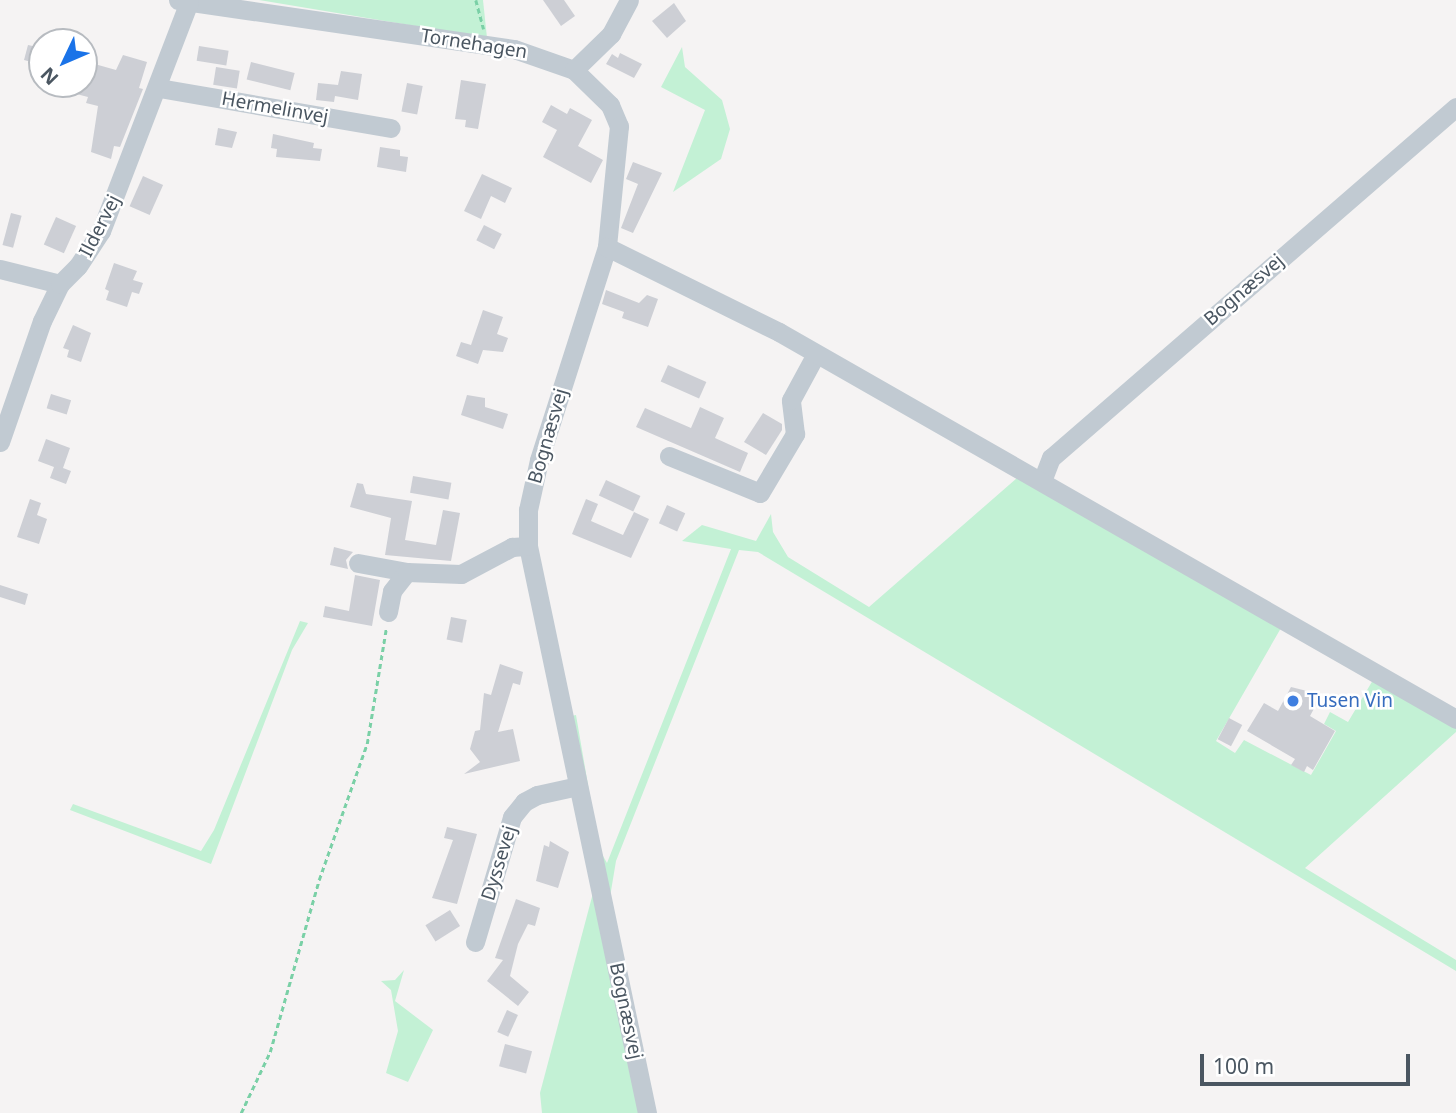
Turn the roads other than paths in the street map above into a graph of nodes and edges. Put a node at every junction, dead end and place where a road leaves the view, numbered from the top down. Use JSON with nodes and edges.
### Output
{"nodes":[{"id":1,"x":629,"y":0,"type":"edge"},
{"id":2,"x":183,"y":1,"type":"edge"},
{"id":3,"x":574,"y":70,"type":"junction"},
{"id":4,"x":159,"y":88,"type":"junction"},
{"id":5,"x":1456,"y":107,"type":"edge"},
{"id":6,"x":391,"y":128,"type":"dead end"},
{"id":7,"x":607,"y":247,"type":"junction"},
{"id":8,"x":0,"y":269,"type":"edge"},
{"id":9,"x":60,"y":284,"type":"junction"},
{"id":10,"x":816,"y":354,"type":"junction"},
{"id":11,"x":0,"y":442,"type":"edge"},
{"id":12,"x":669,"y":456,"type":"dead end"},
{"id":13,"x":1042,"y":481,"type":"junction"},
{"id":14,"x":528,"y":546,"type":"junction"},
{"id":15,"x":358,"y":563,"type":"dead end"},
{"id":16,"x":407,"y":572,"type":"junction"},
{"id":17,"x":388,"y":612,"type":"road end"},
{"id":18,"x":1456,"y":719,"type":"edge"},
{"id":19,"x":578,"y":786,"type":"junction"},
{"id":20,"x":475,"y":942,"type":"dead end"},
{"id":21,"x":647,"y":1113,"type":"edge"}],
"edges":[{"from":1,"to":3,"type":"street"},
{"from":2,"to":3,"type":"street","name":"Tornehagen"},
{"from":2,"to":4,"type":"street","name":"Ildervej"},
{"from":3,"to":7,"type":"street","name":"Tornehagen"},
{"from":4,"to":6,"type":"street","name":"Hermelinvej"},
{"from":4,"to":9,"type":"street","name":"Ildervej"},
{"from":5,"to":13,"type":"street","name":"Bognæsvej"},
{"from":7,"to":10,"type":"street"},
{"from":7,"to":14,"type":"street","name":"Bognæsvej"},
{"from":8,"to":9,"type":"street"},
{"from":9,"to":11,"type":"street","name":"Ildervej"},
{"from":10,"to":12,"type":"street"},
{"from":10,"to":13,"type":"street"},
{"from":13,"to":18,"type":"street"},
{"from":14,"to":16,"type":"street"},
{"from":14,"to":19,"type":"street","name":"Bognæsvej"},
{"from":15,"to":16,"type":"street"},
{"from":16,"to":17,"type":"street"},
{"from":19,"to":20,"type":"street","name":"Dyssevej"},
{"from":19,"to":21,"type":"street","name":"Bognæsvej"}]}
